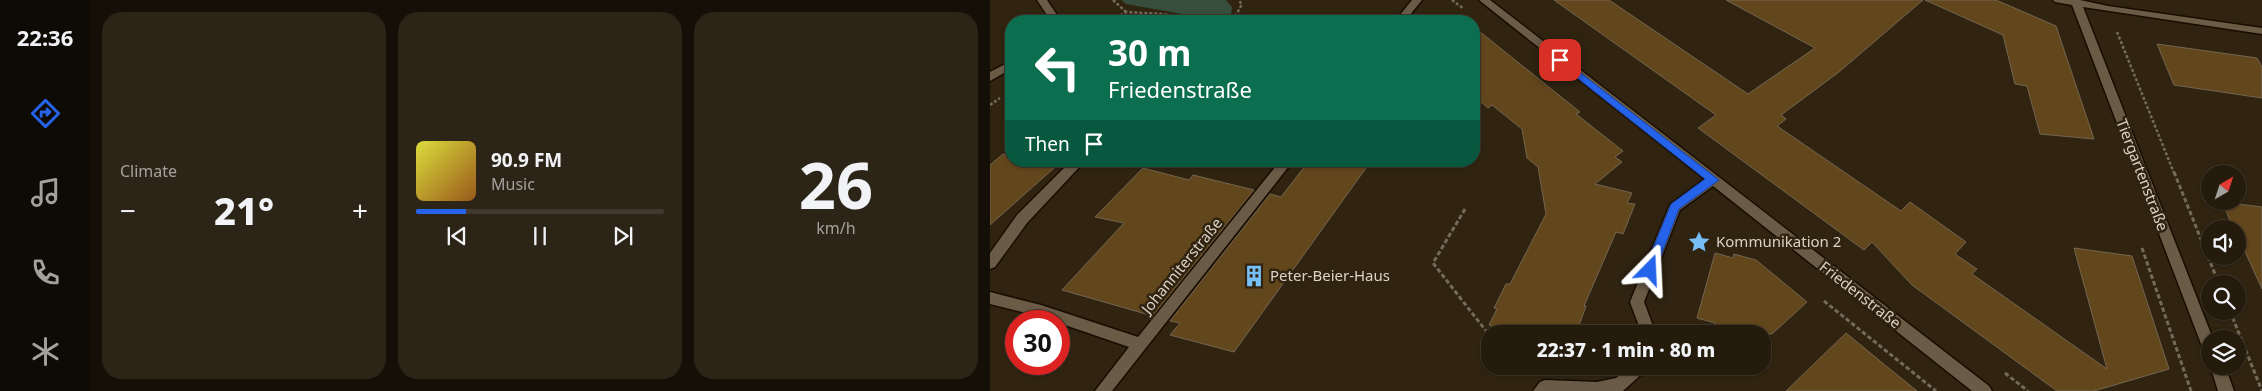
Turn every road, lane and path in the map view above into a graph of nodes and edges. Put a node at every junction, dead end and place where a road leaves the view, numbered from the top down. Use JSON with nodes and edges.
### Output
{"nodes":[{"id":1,"x":1042,"y":0,"type":"edge"},
{"id":2,"x":1113,"y":0,"type":"edge"},
{"id":3,"x":1238,"y":0,"type":"edge"},
{"id":4,"x":1417,"y":0,"type":"edge"},
{"id":5,"x":1484,"y":0,"type":"edge"},
{"id":6,"x":2058,"y":0,"type":"edge"},
{"id":7,"x":2076,"y":2,"type":"edge"},
{"id":8,"x":1126,"y":12,"type":"junction"},
{"id":9,"x":1052,"y":15,"type":"edge"},
{"id":10,"x":1121,"y":15,"type":"edge"},
{"id":11,"x":1168,"y":15,"type":"edge"},
{"id":12,"x":1238,"y":15,"type":"edge"},
{"id":13,"x":1405,"y":15,"type":"edge"},
{"id":14,"x":2117,"y":31,"type":"dead end"},
{"id":15,"x":2262,"y":31,"type":"edge"},
{"id":16,"x":1005,"y":68,"type":"edge"},
{"id":17,"x":990,"y":77,"type":"edge"},
{"id":18,"x":1073,"y":167,"type":"edge"},
{"id":19,"x":1282,"y":167,"type":"edge"},
{"id":20,"x":1713,"y":180,"type":"junction"},
{"id":21,"x":1465,"y":209,"type":"dead end"},
{"id":22,"x":990,"y":262,"type":"edge"},
{"id":23,"x":2215,"y":275,"type":"edge"},
{"id":24,"x":990,"y":298,"type":"edge"},
{"id":25,"x":2234,"y":320,"type":"edge"},
{"id":26,"x":1481,"y":325,"type":"edge"},
{"id":27,"x":1646,"y":325,"type":"edge"},
{"id":28,"x":2203,"y":330,"type":"edge"},
{"id":29,"x":1140,"y":344,"type":"junction"},
{"id":30,"x":1631,"y":375,"type":"edge"},
{"id":31,"x":2220,"y":375,"type":"edge"},
{"id":32,"x":1102,"y":391,"type":"edge"},
{"id":33,"x":1541,"y":391,"type":"edge"},
{"id":34,"x":1984,"y":391,"type":"edge"},
{"id":35,"x":2226,"y":391,"type":"edge"},
{"id":36,"x":2262,"y":391,"type":"edge"}],
"edges":[{"from":1,"to":9,"type":"street"},
{"from":2,"to":8,"type":"path"},
{"from":3,"to":12,"type":"path"},
{"from":4,"to":13,"type":"street"},
{"from":5,"to":20,"type":"street","name":"Friedenstraße"},
{"from":6,"to":7,"type":"street"},
{"from":7,"to":15,"type":"street"},
{"from":7,"to":28,"type":"street","name":"Tiergartenstraße"},
{"from":8,"to":10,"type":"path"},
{"from":8,"to":11,"type":"path"},
{"from":14,"to":23,"type":"path"},
{"from":16,"to":17,"type":"street"},
{"from":18,"to":22,"type":"street"},
{"from":19,"to":29,"type":"street","name":"Johanniterstraße"},
{"from":20,"to":27,"type":"street"},
{"from":20,"to":34,"type":"street","name":"Friedenstraße"},
{"from":21,"to":26,"type":"path"},
{"from":24,"to":29,"type":"street"},
{"from":25,"to":36,"type":"path"},
{"from":29,"to":32,"type":"street","name":"Johanniterstraße"},
{"from":30,"to":33,"type":"street"},
{"from":31,"to":35,"type":"street"}]}
